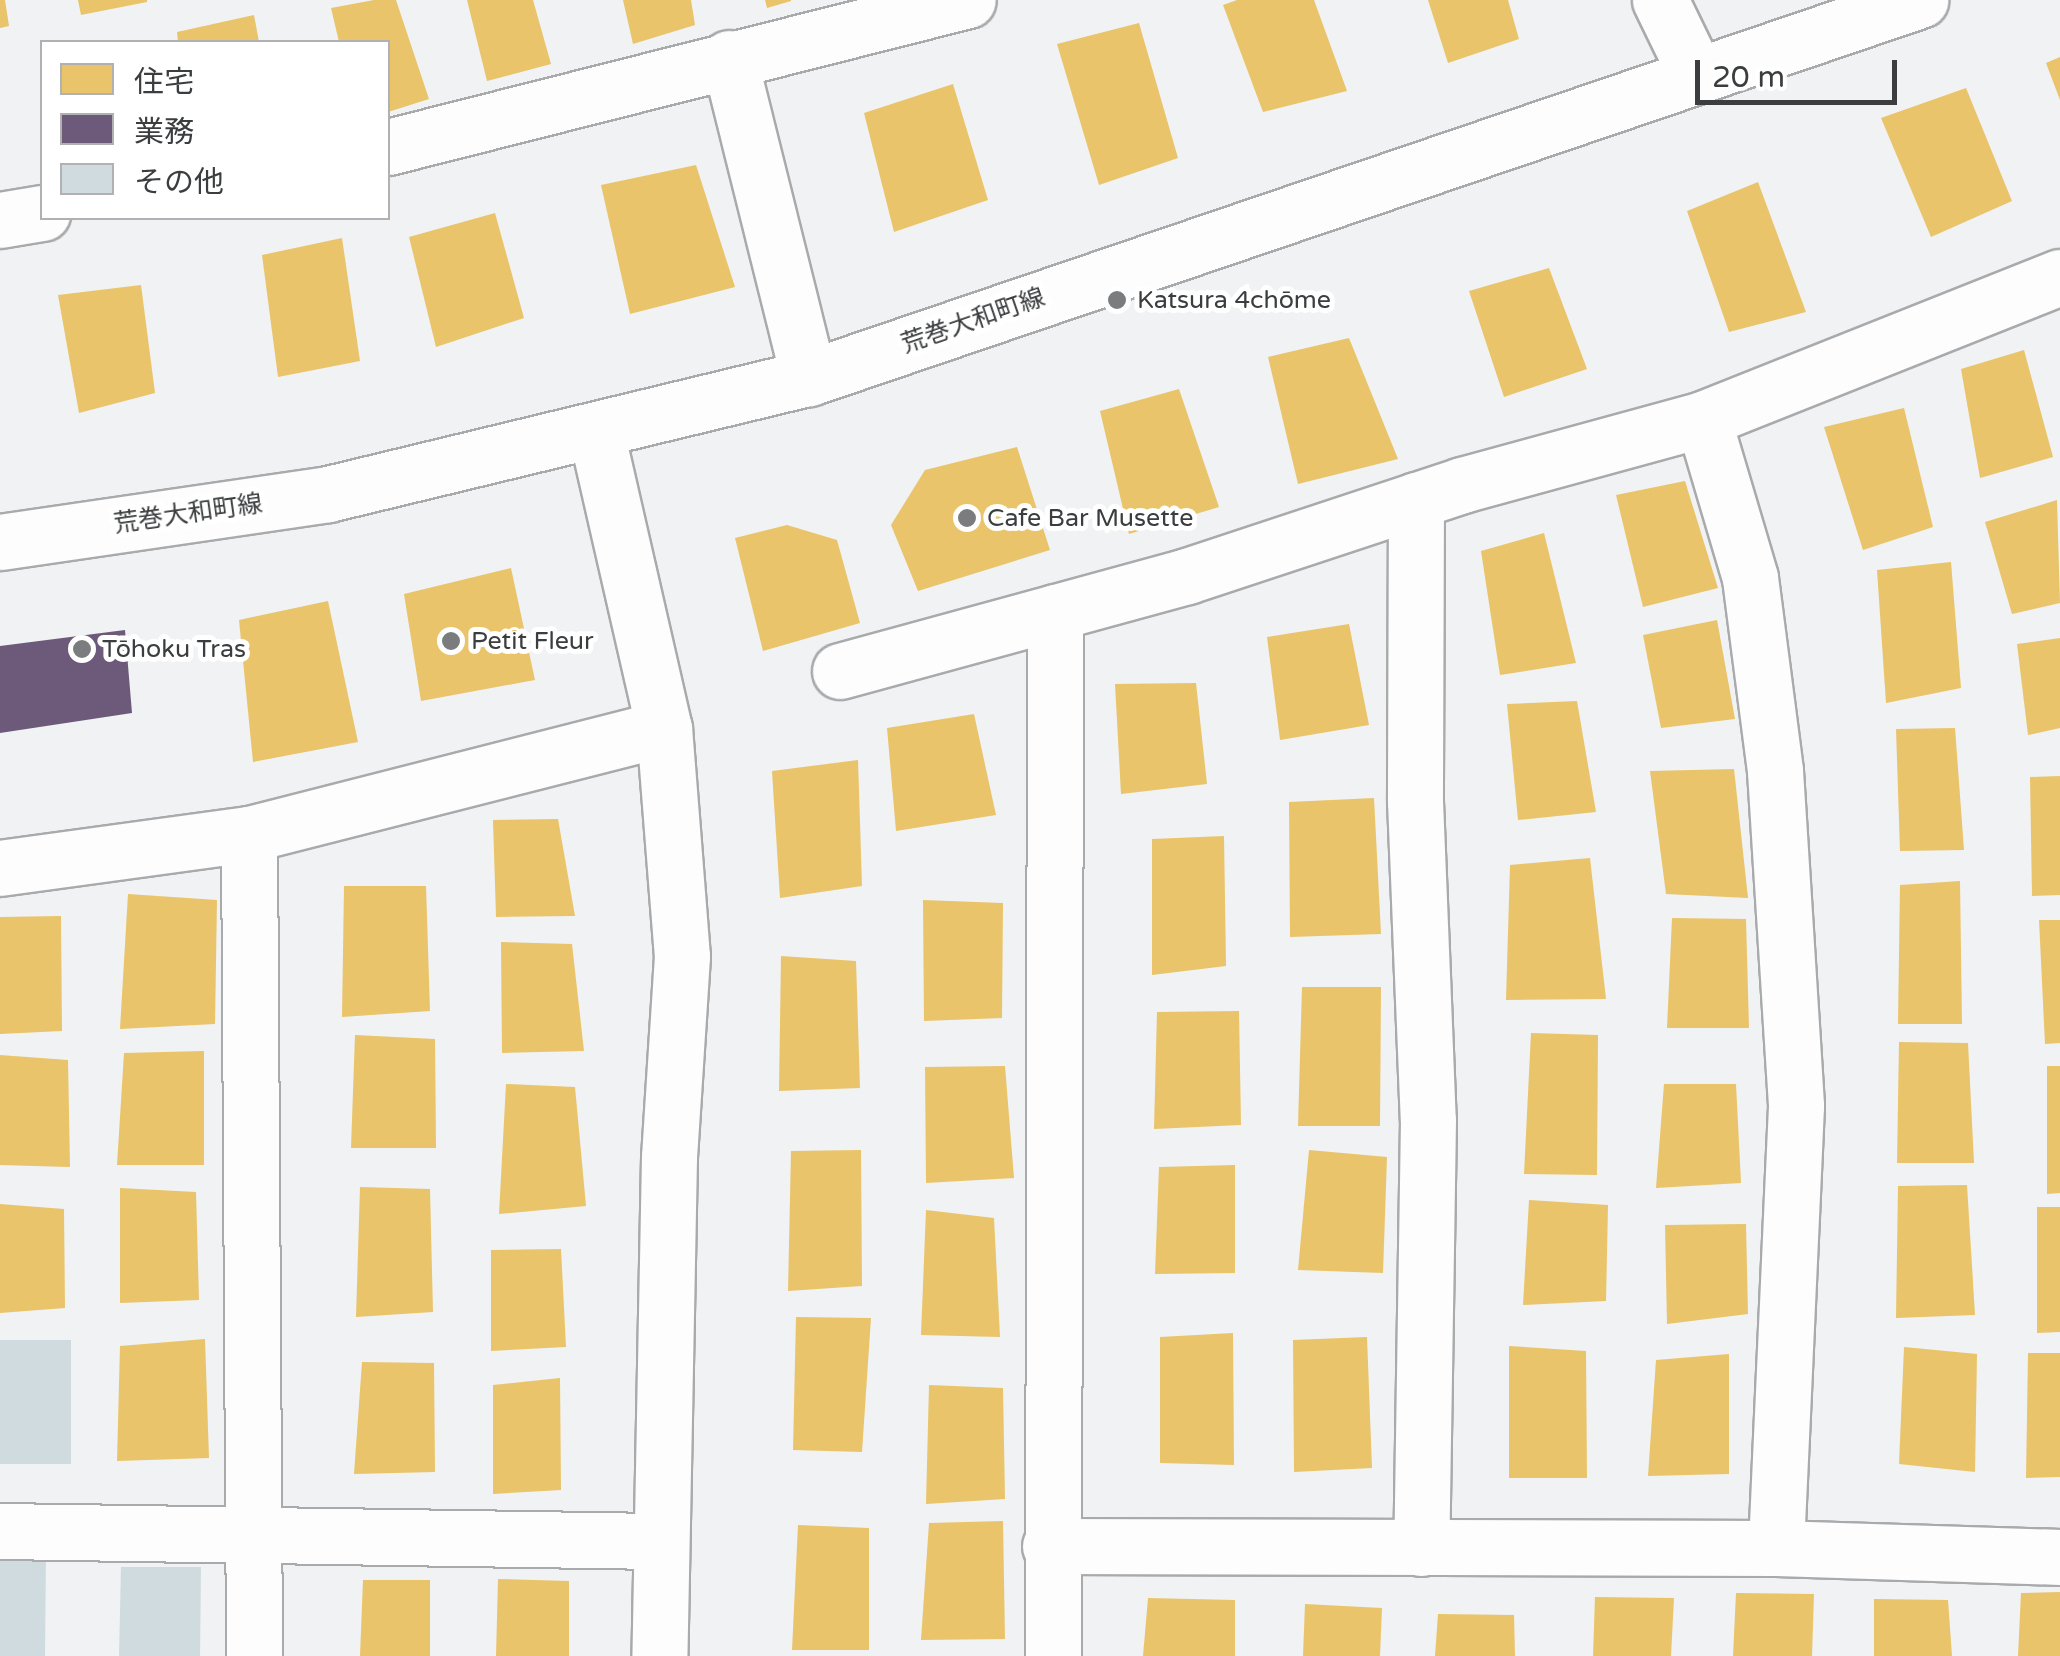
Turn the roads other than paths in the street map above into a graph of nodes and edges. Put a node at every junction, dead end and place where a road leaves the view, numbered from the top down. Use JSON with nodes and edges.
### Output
{"nodes":[{"id":1,"x":968,"y":0,"type":"edge"},
{"id":2,"x":1660,"y":0,"type":"edge"},
{"id":3,"x":1920,"y":0,"type":"edge"},
{"id":4,"x":729,"y":58,"type":"junction"},
{"id":5,"x":1696,"y":74,"type":"junction"},
{"id":6,"x":390,"y":146,"type":"edge"},
{"id":7,"x":40,"y":213,"type":"edge"},
{"id":8,"x":0,"y":220,"type":"edge"},
{"id":9,"x":2056,"y":295,"type":"edge"},
{"id":10,"x":809,"y":378,"type":"junction"},
{"id":11,"x":1703,"y":418,"type":"junction"},
{"id":12,"x":596,"y":432,"type":"junction"},
{"id":13,"x":1416,"y":500,"type":"junction"},
{"id":14,"x":0,"y":542,"type":"edge"},
{"id":15,"x":1055,"y":612,"type":"junction"},
{"id":16,"x":840,"y":671,"type":"dead end"},
{"id":17,"x":664,"y":728,"type":"junction"},
{"id":18,"x":249,"y":834,"type":"junction"},
{"id":19,"x":0,"y":868,"type":"edge"},
{"id":20,"x":0,"y":1532,"type":"edge"},
{"id":21,"x":251,"y":1532,"type":"junction"},
{"id":22,"x":662,"y":1541,"type":"junction"},
{"id":23,"x":1050,"y":1546,"type":"junction"},
{"id":24,"x":1421,"y":1548,"type":"junction"},
{"id":25,"x":1776,"y":1548,"type":"junction"},
{"id":26,"x":2060,"y":1557,"type":"edge"},
{"id":27,"x":254,"y":1656,"type":"edge"},
{"id":28,"x":660,"y":1656,"type":"edge"},
{"id":29,"x":1053,"y":1656,"type":"edge"}],
"edges":[{"from":1,"to":4,"type":"street"},
{"from":2,"to":5,"type":"street"},
{"from":3,"to":5,"type":"street","name":"荒巻大和町線"},
{"from":4,"to":6,"type":"street"},
{"from":4,"to":10,"type":"street"},
{"from":5,"to":10,"type":"street","name":"荒巻大和町線"},
{"from":7,"to":8,"type":"street"},
{"from":9,"to":11,"type":"street"},
{"from":10,"to":12,"type":"street","name":"荒巻大和町線"},
{"from":11,"to":13,"type":"street"},
{"from":11,"to":25,"type":"street"},
{"from":12,"to":14,"type":"street","name":"荒巻大和町線"},
{"from":12,"to":17,"type":"street"},
{"from":13,"to":15,"type":"street"},
{"from":13,"to":24,"type":"street"},
{"from":15,"to":16,"type":"street"},
{"from":15,"to":23,"type":"street"},
{"from":17,"to":18,"type":"street"},
{"from":17,"to":22,"type":"street"},
{"from":18,"to":19,"type":"street"},
{"from":18,"to":21,"type":"street"},
{"from":20,"to":21,"type":"street"},
{"from":21,"to":22,"type":"street"},
{"from":21,"to":27,"type":"street"},
{"from":22,"to":28,"type":"street"},
{"from":23,"to":24,"type":"street"},
{"from":23,"to":29,"type":"street"},
{"from":24,"to":25,"type":"street"},
{"from":25,"to":26,"type":"street"}]}
